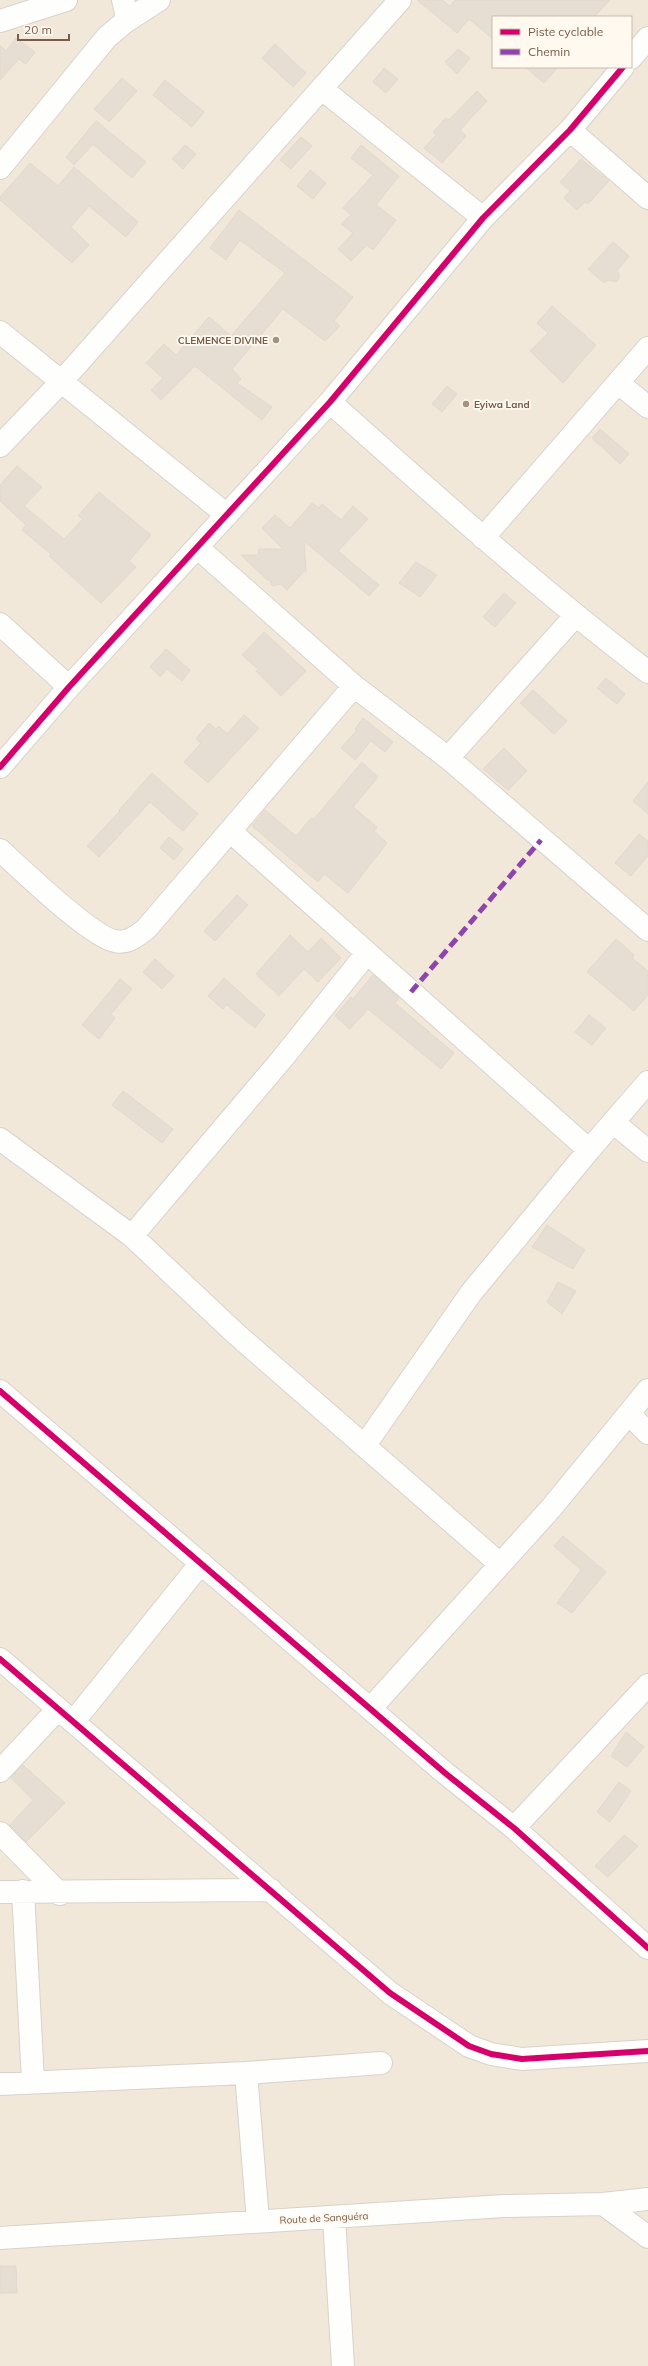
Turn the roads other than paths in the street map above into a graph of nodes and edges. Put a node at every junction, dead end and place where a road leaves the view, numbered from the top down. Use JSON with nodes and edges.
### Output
{"nodes":[{"id":1,"x":66,"y":0,"type":"edge"},
{"id":2,"x":123,"y":0,"type":"edge"},
{"id":3,"x":159,"y":0,"type":"edge"},
{"id":4,"x":400,"y":0,"type":"edge"},
{"id":5,"x":0,"y":21,"type":"edge"},
{"id":6,"x":125,"y":22,"type":"junction"},
{"id":7,"x":648,"y":38,"type":"edge"},
{"id":8,"x":632,"y":57,"type":"edge"},
{"id":9,"x":623,"y":68,"type":"edge"},
{"id":10,"x":322,"y":89,"type":"junction"},
{"id":11,"x":570,"y":130,"type":"junction"},
{"id":12,"x":0,"y":168,"type":"edge"},
{"id":13,"x":648,"y":198,"type":"edge"},
{"id":14,"x":483,"y":218,"type":"junction"},
{"id":15,"x":0,"y":332,"type":"edge"},
{"id":16,"x":648,"y":348,"type":"edge"},
{"id":17,"x":62,"y":381,"type":"junction"},
{"id":18,"x":618,"y":382,"type":"junction"},
{"id":19,"x":330,"y":402,"type":"junction"},
{"id":20,"x":648,"y":407,"type":"edge"},
{"id":21,"x":0,"y":446,"type":"edge"},
{"id":22,"x":227,"y":515,"type":"junction"},
{"id":23,"x":483,"y":538,"type":"junction"},
{"id":24,"x":198,"y":548,"type":"junction"},
{"id":25,"x":575,"y":616,"type":"junction"},
{"id":26,"x":0,"y":624,"type":"edge"},
{"id":27,"x":648,"y":672,"type":"edge"},
{"id":28,"x":354,"y":686,"type":"junction"},
{"id":29,"x":69,"y":687,"type":"junction"},
{"id":30,"x":448,"y":758,"type":"junction"},
{"id":31,"x":0,"y":767,"type":"edge"},
{"id":32,"x":230,"y":831,"type":"junction"},
{"id":33,"x":0,"y":850,"type":"edge"},
{"id":34,"x":648,"y":930,"type":"edge"},
{"id":35,"x":367,"y":953,"type":"junction"},
{"id":36,"x":648,"y":1082,"type":"edge"},
{"id":37,"x":613,"y":1122,"type":"junction"},
{"id":38,"x":0,"y":1139,"type":"edge"},
{"id":39,"x":589,"y":1150,"type":"junction"},
{"id":40,"x":648,"y":1151,"type":"edge"},
{"id":41,"x":132,"y":1236,"type":"junction"},
{"id":42,"x":648,"y":1390,"type":"edge"},
{"id":43,"x":0,"y":1391,"type":"edge"},
{"id":44,"x":629,"y":1414,"type":"junction"},
{"id":45,"x":648,"y":1433,"type":"edge"},
{"id":46,"x":365,"y":1445,"type":"junction"},
{"id":47,"x":201,"y":1563,"type":"junction"},
{"id":48,"x":500,"y":1564,"type":"junction"},
{"id":49,"x":0,"y":1659,"type":"edge"},
{"id":50,"x":645,"y":1693,"type":"edge"},
{"id":51,"x":370,"y":1708,"type":"junction"},
{"id":52,"x":66,"y":1715,"type":"junction"},
{"id":53,"x":0,"y":1772,"type":"edge"},
{"id":54,"x":514,"y":1828,"type":"junction"},
{"id":55,"x":0,"y":1833,"type":"edge"},
{"id":56,"x":271,"y":1890,"type":"junction"},
{"id":57,"x":23,"y":1891,"type":"junction"},
{"id":58,"x":0,"y":1892,"type":"edge"},
{"id":59,"x":60,"y":1894,"type":"junction"},
{"id":60,"x":648,"y":1948,"type":"edge"},
{"id":61,"x":648,"y":2051,"type":"edge"},
{"id":62,"x":381,"y":2063,"type":"dead end"},
{"id":63,"x":246,"y":2073,"type":"junction"},
{"id":64,"x":34,"y":2081,"type":"junction"},
{"id":65,"x":0,"y":2084,"type":"edge"},
{"id":66,"x":648,"y":2200,"type":"edge"},
{"id":67,"x":603,"y":2204,"type":"junction"},
{"id":68,"x":334,"y":2218,"type":"junction"},
{"id":69,"x":258,"y":2221,"type":"junction"},
{"id":70,"x":648,"y":2237,"type":"edge"},
{"id":71,"x":0,"y":2238,"type":"edge"},
{"id":72,"x":343,"y":2366,"type":"edge"}],
"edges":[{"from":1,"to":5,"type":"street"},
{"from":2,"to":6,"type":"street"},
{"from":3,"to":6,"type":"street"},
{"from":4,"to":10,"type":"street"},
{"from":6,"to":12,"type":"street"},
{"from":7,"to":8,"type":"street"},
{"from":9,"to":11,"type":"street"},
{"from":10,"to":14,"type":"street"},
{"from":10,"to":17,"type":"street"},
{"from":11,"to":13,"type":"street"},
{"from":11,"to":14,"type":"street"},
{"from":14,"to":19,"type":"street"},
{"from":15,"to":17,"type":"street"},
{"from":16,"to":18,"type":"street"},
{"from":17,"to":21,"type":"street"},
{"from":17,"to":22,"type":"street"},
{"from":18,"to":20,"type":"street"},
{"from":18,"to":23,"type":"street"},
{"from":19,"to":22,"type":"street"},
{"from":19,"to":23,"type":"street"},
{"from":22,"to":24,"type":"street"},
{"from":23,"to":25,"type":"street"},
{"from":24,"to":28,"type":"street"},
{"from":24,"to":29,"type":"street"},
{"from":25,"to":27,"type":"street"},
{"from":25,"to":30,"type":"street"},
{"from":26,"to":29,"type":"street"},
{"from":28,"to":30,"type":"street"},
{"from":28,"to":32,"type":"street"},
{"from":29,"to":31,"type":"street"},
{"from":30,"to":34,"type":"street"},
{"from":32,"to":33,"type":"street"},
{"from":32,"to":35,"type":"street"},
{"from":35,"to":39,"type":"street"},
{"from":35,"to":41,"type":"street"},
{"from":36,"to":37,"type":"street"},
{"from":37,"to":39,"type":"street"},
{"from":37,"to":40,"type":"street"},
{"from":38,"to":41,"type":"street"},
{"from":39,"to":46,"type":"street"},
{"from":41,"to":46,"type":"street"},
{"from":42,"to":44,"type":"street"},
{"from":43,"to":47,"type":"street"},
{"from":44,"to":45,"type":"street"},
{"from":44,"to":48,"type":"street"},
{"from":46,"to":48,"type":"street"},
{"from":47,"to":51,"type":"street"},
{"from":47,"to":52,"type":"street"},
{"from":48,"to":51,"type":"street"},
{"from":49,"to":52,"type":"street"},
{"from":50,"to":54,"type":"street"},
{"from":51,"to":54,"type":"street"},
{"from":52,"to":53,"type":"street"},
{"from":52,"to":56,"type":"street"},
{"from":54,"to":60,"type":"street"},
{"from":55,"to":59,"type":"street"},
{"from":56,"to":59,"type":"street"},
{"from":56,"to":61,"type":"street"},
{"from":57,"to":58,"type":"street"},
{"from":57,"to":59,"type":"street"},
{"from":57,"to":64,"type":"street"},
{"from":62,"to":63,"type":"street"},
{"from":63,"to":64,"type":"street"},
{"from":63,"to":69,"type":"street"},
{"from":64,"to":65,"type":"street"},
{"from":66,"to":67,"type":"street","name":"Route de Sanguéra"},
{"from":67,"to":68,"type":"street","name":"Route de Sanguéra"},
{"from":67,"to":70,"type":"street"},
{"from":68,"to":69,"type":"street","name":"Route de Sanguéra"},
{"from":68,"to":72,"type":"street"},
{"from":69,"to":71,"type":"street","name":"Route de Sanguéra"}]}
